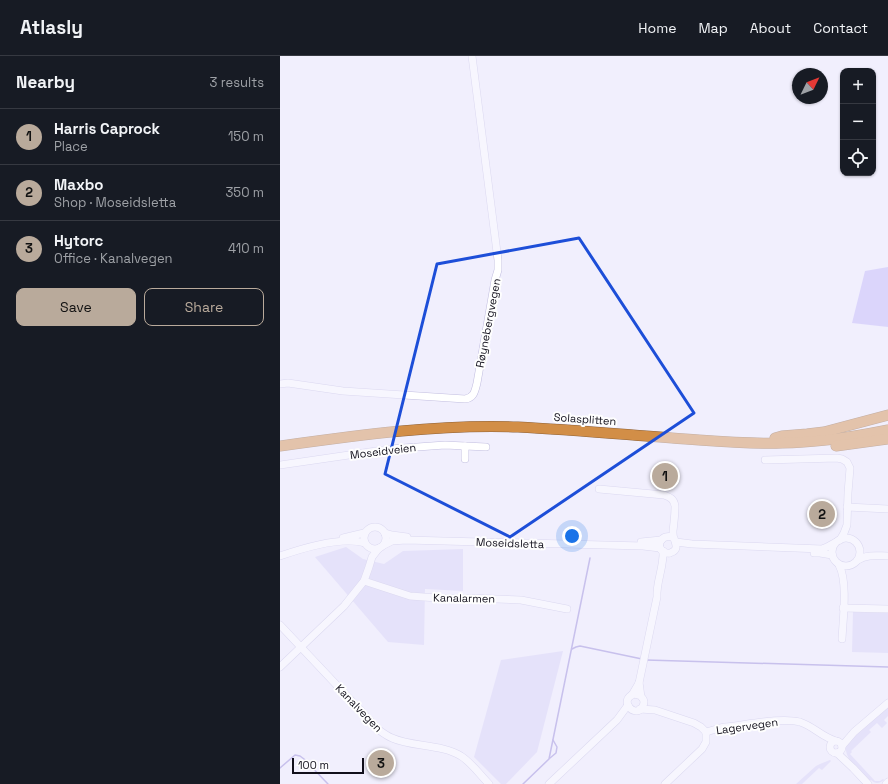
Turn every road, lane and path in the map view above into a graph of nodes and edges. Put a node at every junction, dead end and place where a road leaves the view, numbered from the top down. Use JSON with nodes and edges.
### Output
{"nodes":[{"id":1,"x":472,"y":56,"type":"edge"},
{"id":2,"x":280,"y":384,"type":"edge"},
{"id":3,"x":888,"y":415,"type":"edge"},
{"id":4,"x":888,"y":425,"type":"edge"},
{"id":5,"x":888,"y":430,"type":"edge"},
{"id":6,"x":775,"y":438,"type":"junction"},
{"id":7,"x":888,"y":439,"type":"edge"},
{"id":8,"x":280,"y":441,"type":"edge"},
{"id":9,"x":740,"y":442,"type":"junction"},
{"id":10,"x":280,"y":446,"type":"edge"},
{"id":11,"x":465,"y":446,"type":"junction"},
{"id":12,"x":486,"y":447,"type":"dead end"},
{"id":13,"x":465,"y":458,"type":"dead end"},
{"id":14,"x":765,"y":460,"type":"dead end"},
{"id":15,"x":280,"y":465,"type":"edge"},
{"id":16,"x":599,"y":489,"type":"dead end"},
{"id":17,"x":847,"y":507,"type":"junction"},
{"id":18,"x":888,"y":508,"type":"edge"},
{"id":19,"x":675,"y":513,"type":"junction"},
{"id":20,"x":847,"y":525,"type":"junction"},
{"id":21,"x":364,"y":533,"type":"junction"},
{"id":22,"x":385,"y":533,"type":"junction"},
{"id":23,"x":852,"y":540,"type":"junction"},
{"id":24,"x":838,"y":541,"type":"junction"},
{"id":25,"x":662,"y":544,"type":"junction"},
{"id":26,"x":366,"y":545,"type":"junction"},
{"id":27,"x":675,"y":545,"type":"junction"},
{"id":28,"x":382,"y":547,"type":"junction"},
{"id":29,"x":859,"y":548,"type":"junction"},
{"id":30,"x":280,"y":552,"type":"edge"},
{"id":31,"x":888,"y":553,"type":"edge"},
{"id":32,"x":280,"y":556,"type":"edge"},
{"id":33,"x":832,"y":556,"type":"junction"},
{"id":34,"x":888,"y":556,"type":"edge"},
{"id":35,"x":858,"y":560,"type":"junction"},
{"id":36,"x":370,"y":562,"type":"junction"},
{"id":37,"x":840,"y":565,"type":"junction"},
{"id":38,"x":851,"y":566,"type":"junction"},
{"id":39,"x":364,"y":581,"type":"junction"},
{"id":40,"x":844,"y":585,"type":"junction"},
{"id":41,"x":657,"y":597,"type":"junction"},
{"id":42,"x":843,"y":608,"type":"junction"},
{"id":43,"x":567,"y":609,"type":"dead end"},
{"id":44,"x":888,"y":609,"type":"edge"},
{"id":45,"x":280,"y":625,"type":"edge"},
{"id":46,"x":842,"y":639,"type":"dead end"},
{"id":47,"x":301,"y":647,"type":"junction"},
{"id":48,"x":280,"y":667,"type":"edge"},
{"id":49,"x":639,"y":683,"type":"junction"},
{"id":50,"x":632,"y":695,"type":"junction"},
{"id":51,"x":642,"y":698,"type":"junction"},
{"id":52,"x":888,"y":703,"type":"edge"},
{"id":53,"x":628,"y":705,"type":"junction"},
{"id":54,"x":638,"y":710,"type":"junction"},
{"id":55,"x":655,"y":710,"type":"junction"},
{"id":56,"x":617,"y":720,"type":"junction"},
{"id":57,"x":706,"y":732,"type":"junction"},
{"id":58,"x":818,"y":732,"type":"junction"},
{"id":59,"x":839,"y":746,"type":"junction"},
{"id":60,"x":888,"y":782,"type":"edge"},
{"id":61,"x":489,"y":784,"type":"edge"},
{"id":62,"x":549,"y":784,"type":"edge"},
{"id":63,"x":665,"y":784,"type":"edge"},
{"id":64,"x":868,"y":784,"type":"edge"},
{"id":65,"x":886,"y":784,"type":"edge"}],
"edges":[{"from":1,"to":2,"type":"street","name":"Røynebergvegen"},
{"from":3,"to":6,"type":"highway"},
{"from":4,"to":6,"type":"highway","name":"Solasplitten"},
{"from":5,"to":9,"type":"highway","name":"Solasplitten"},
{"from":6,"to":8,"type":"highway","name":"Solasplitten"},
{"from":7,"to":9,"type":"highway"},
{"from":9,"to":10,"type":"highway","name":"Solasplitten"},
{"from":11,"to":12,"type":"street","name":"Moseidveien"},
{"from":11,"to":13,"type":"street"},
{"from":11,"to":15,"type":"street","name":"Moseidveien"},
{"from":14,"to":17,"type":"street"},
{"from":16,"to":19,"type":"street"},
{"from":17,"to":18,"type":"street"},
{"from":17,"to":20,"type":"street"},
{"from":19,"to":25,"type":"street"},
{"from":19,"to":27,"type":"street"},
{"from":20,"to":23,"type":"street"},
{"from":20,"to":24,"type":"street"},
{"from":21,"to":22,"type":"street"},
{"from":21,"to":26,"type":"street"},
{"from":21,"to":30,"type":"street"},
{"from":22,"to":25,"type":"street","name":"Moseidsletta"},
{"from":22,"to":28,"type":"street"},
{"from":23,"to":24,"type":"street"},
{"from":23,"to":29,"type":"street"},
{"from":24,"to":27,"type":"street"},
{"from":24,"to":33,"type":"street"},
{"from":25,"to":27,"type":"street"},
{"from":25,"to":27,"type":"street"},
{"from":25,"to":28,"type":"street","name":"Moseidsletta"},
{"from":25,"to":41,"type":"street"},
{"from":26,"to":28,"type":"street"},
{"from":26,"to":32,"type":"street"},
{"from":26,"to":36,"type":"street"},
{"from":27,"to":33,"type":"street"},
{"from":27,"to":41,"type":"street"},
{"from":28,"to":36,"type":"street"},
{"from":29,"to":31,"type":"street"},
{"from":29,"to":35,"type":"street"},
{"from":33,"to":37,"type":"street"},
{"from":34,"to":35,"type":"street"},
{"from":35,"to":38,"type":"street"},
{"from":36,"to":39,"type":"street"},
{"from":37,"to":38,"type":"street"},
{"from":37,"to":40,"type":"street"},
{"from":38,"to":40,"type":"street"},
{"from":39,"to":43,"type":"street","name":"Kanalarmen"},
{"from":39,"to":47,"type":"street"},
{"from":40,"to":42,"type":"street"},
{"from":41,"to":49,"type":"street"},
{"from":42,"to":44,"type":"street"},
{"from":42,"to":46,"type":"street"},
{"from":45,"to":47,"type":"street"},
{"from":47,"to":48,"type":"street"},
{"from":47,"to":61,"type":"street","name":"Kanalvegen"},
{"from":49,"to":50,"type":"street"},
{"from":49,"to":51,"type":"street"},
{"from":50,"to":51,"type":"street"},
{"from":50,"to":53,"type":"street"},
{"from":51,"to":54,"type":"street"},
{"from":51,"to":55,"type":"street","name":"Lagervegen"},
{"from":52,"to":59,"type":"street"},
{"from":53,"to":54,"type":"street"},
{"from":53,"to":56,"type":"street"},
{"from":54,"to":55,"type":"street","name":"Lagervegen"},
{"from":54,"to":56,"type":"street"},
{"from":55,"to":57,"type":"street","name":"Lagervegen"},
{"from":56,"to":62,"type":"street"},
{"from":57,"to":58,"type":"street","name":"Lagervegen"},
{"from":57,"to":63,"type":"street"},
{"from":58,"to":59,"type":"street","name":"Lagervegen"},
{"from":58,"to":59,"type":"street","name":"Lagervegen"},
{"from":59,"to":64,"type":"street","name":"Lagervegen"},
{"from":60,"to":65,"type":"street"}]}
